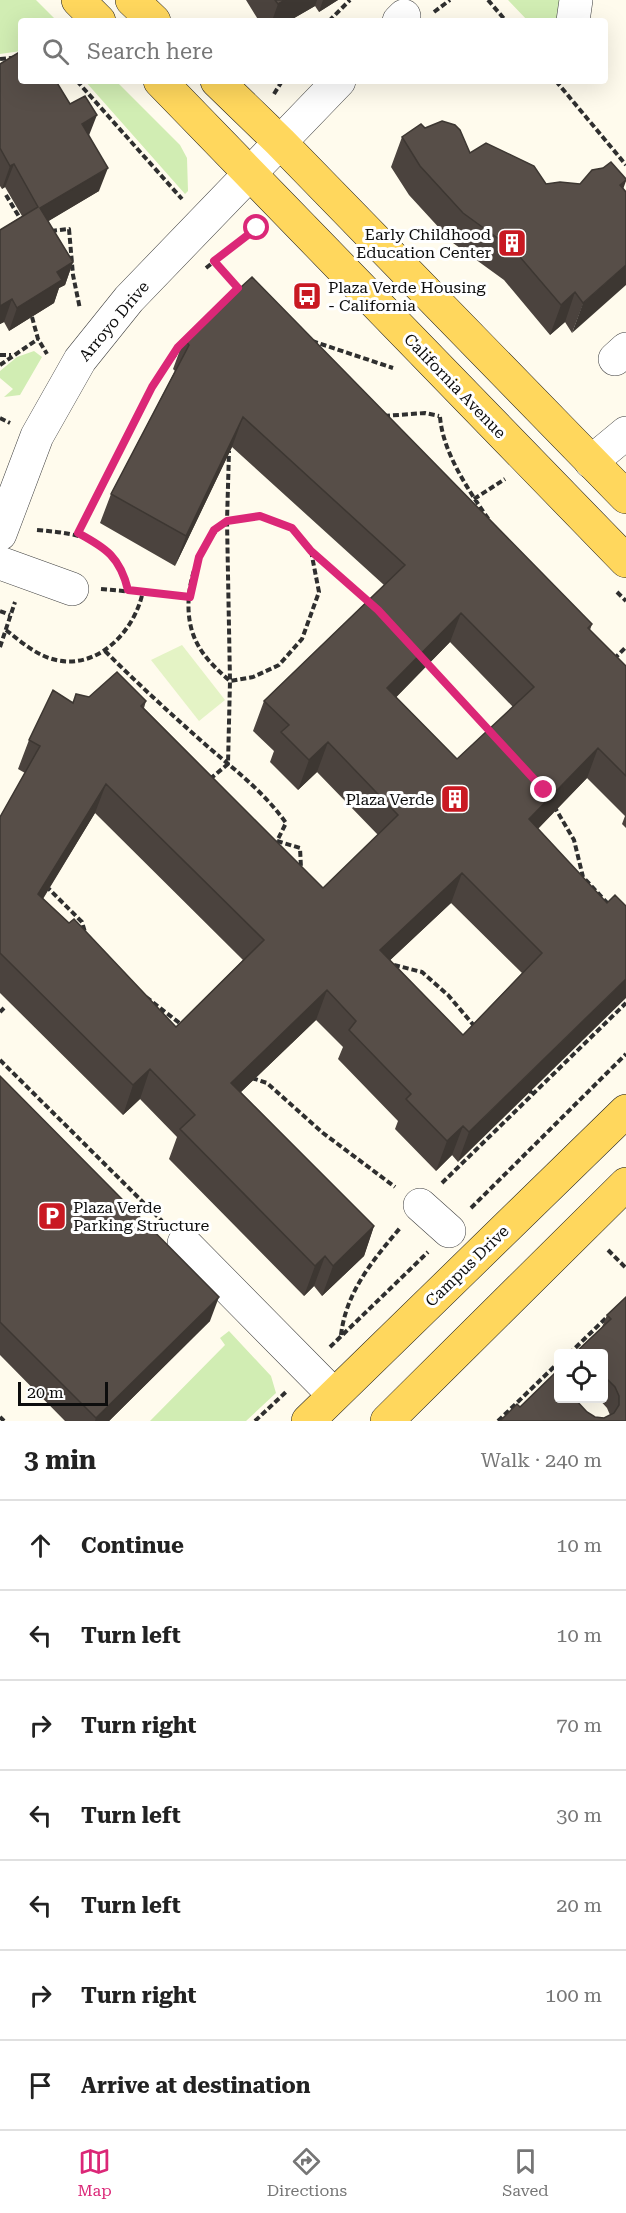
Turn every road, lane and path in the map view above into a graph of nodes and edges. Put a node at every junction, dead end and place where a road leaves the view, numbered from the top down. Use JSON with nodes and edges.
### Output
{"nodes":[{"id":1,"x":78,"y":0,"type":"edge"},
{"id":2,"x":132,"y":0,"type":"edge"},
{"id":3,"x":350,"y":0,"type":"edge"},
{"id":4,"x":488,"y":0,"type":"edge"},
{"id":5,"x":576,"y":0,"type":"edge"},
{"id":6,"x":96,"y":18,"type":"edge"},
{"id":7,"x":151,"y":18,"type":"edge"},
{"id":8,"x":332,"y":18,"type":"edge"},
{"id":9,"x":503,"y":18,"type":"edge"},
{"id":10,"x":573,"y":18,"type":"edge"},
{"id":11,"x":18,"y":57,"type":"edge"},
{"id":12,"x":0,"y":59,"type":"edge"},
{"id":13,"x":80,"y":84,"type":"edge"},
{"id":14,"x":163,"y":84,"type":"edge"},
{"id":15,"x":220,"y":84,"type":"edge"},
{"id":16,"x":280,"y":84,"type":"edge"},
{"id":17,"x":336,"y":84,"type":"edge"},
{"id":18,"x":558,"y":84,"type":"edge"},
{"id":19,"x":274,"y":95,"type":"dead end"},
{"id":20,"x":280,"y":142,"type":"junction"},
{"id":21,"x":626,"y":165,"type":"edge"},
{"id":22,"x":250,"y":174,"type":"junction"},
{"id":23,"x":6,"y":195,"type":"dead end"},
{"id":24,"x":184,"y":201,"type":"dead end"},
{"id":25,"x":22,"y":223,"type":"edge"},
{"id":26,"x":257,"y":228,"type":"dead end"},
{"id":27,"x":45,"y":231,"type":"edge"},
{"id":28,"x":214,"y":261,"type":"junction"},
{"id":29,"x":206,"y":269,"type":"dead end"},
{"id":30,"x":238,"y":288,"type":"junction"},
{"id":31,"x":247,"y":296,"type":"edge"},
{"id":32,"x":80,"y":309,"type":"dead end"},
{"id":33,"x":32,"y":317,"type":"edge"},
{"id":34,"x":208,"y":317,"type":"edge"},
{"id":35,"x":38,"y":339,"type":"junction"},
{"id":36,"x":186,"y":340,"type":"edge"},
{"id":37,"x":307,"y":340,"type":"edge"},
{"id":38,"x":0,"y":355,"type":"edge"},
{"id":39,"x":13,"y":355,"type":"junction"},
{"id":40,"x":48,"y":355,"type":"dead end"},
{"id":41,"x":414,"y":364,"type":"junction"},
{"id":42,"x":0,"y":365,"type":"edge"},
{"id":43,"x":375,"y":416,"type":"edge"},
{"id":44,"x":626,"y":433,"type":"edge"},
{"id":45,"x":229,"y":450,"type":"edge"},
{"id":46,"x":591,"y":462,"type":"junction"},
{"id":47,"x":506,"y":479,"type":"dead end"},
{"id":48,"x":626,"y":497,"type":"edge"},
{"id":49,"x":474,"y":499,"type":"junction"},
{"id":50,"x":465,"y":505,"type":"edge"},
{"id":51,"x":42,"y":519,"type":"dead end"},
{"id":52,"x":227,"y":521,"type":"junction"},
{"id":53,"x":493,"y":526,"type":"edge"},
{"id":54,"x":37,"y":530,"type":"junction"},
{"id":55,"x":78,"y":533,"type":"junction"},
{"id":56,"x":0,"y":534,"type":"edge"},
{"id":57,"x":311,"y":551,"type":"junction"},
{"id":58,"x":626,"y":561,"type":"edge"},
{"id":59,"x":12,"y":568,"type":"edge"},
{"id":60,"x":72,"y":589,"type":"joint"},
{"id":61,"x":128,"y":590,"type":"junction"},
{"id":62,"x":143,"y":591,"type":"junction"},
{"id":63,"x":190,"y":597,"type":"junction"},
{"id":64,"x":378,"y":610,"type":"edge"},
{"id":65,"x":0,"y":611,"type":"edge"},
{"id":66,"x":10,"y":615,"type":"junction"},
{"id":67,"x":6,"y":630,"type":"junction"},
{"id":68,"x":0,"y":647,"type":"edge"},
{"id":69,"x":626,"y":647,"type":"edge"},
{"id":70,"x":105,"y":651,"type":"junction"},
{"id":71,"x":426,"y":662,"type":"edge"},
{"id":72,"x":609,"y":663,"type":"edge"},
{"id":73,"x":230,"y":681,"type":"junction"},
{"id":74,"x":497,"y":739,"type":"edge"},
{"id":75,"x":228,"y":764,"type":"junction"},
{"id":76,"x":201,"y":787,"type":"edge"},
{"id":77,"x":550,"y":800,"type":"edge"},
{"id":78,"x":302,"y":872,"type":"edge"},
{"id":79,"x":42,"y":883,"type":"edge"},
{"id":80,"x":619,"y":915,"type":"edge"},
{"id":81,"x":88,"y":940,"type":"edge"},
{"id":82,"x":388,"y":959,"type":"edge"},
{"id":83,"x":143,"y":994,"type":"edge"},
{"id":84,"x":626,"y":1003,"type":"edge"},
{"id":85,"x":4,"y":1008,"type":"dead end"},
{"id":86,"x":0,"y":1012,"type":"edge"},
{"id":87,"x":186,"y":1029,"type":"edge"},
{"id":88,"x":479,"y":1031,"type":"edge"},
{"id":89,"x":0,"y":1060,"type":"edge"},
{"id":90,"x":7,"y":1066,"type":"junction"},
{"id":91,"x":0,"y":1068,"type":"edge"},
{"id":92,"x":247,"y":1076,"type":"edge"},
{"id":93,"x":525,"y":1086,"type":"edge"},
{"id":94,"x":533,"y":1095,"type":"junction"},
{"id":95,"x":626,"y":1111,"type":"edge"},
{"id":96,"x":626,"y":1185,"type":"edge"},
{"id":97,"x":420,"y":1205,"type":"junction"},
{"id":98,"x":449,"y":1231,"type":"dead end"},
{"id":99,"x":184,"y":1243,"type":"joint"},
{"id":100,"x":608,"y":1250,"type":"dead end"},
{"id":101,"x":626,"y":1268,"type":"edge"},
{"id":102,"x":609,"y":1315,"type":"edge"},
{"id":103,"x":341,"y":1335,"type":"dead end"},
{"id":104,"x":573,"y":1349,"type":"edge"},
{"id":105,"x":554,"y":1367,"type":"edge"},
{"id":106,"x":334,"y":1395,"type":"junction"},
{"id":107,"x":0,"y":1417,"type":"edge"},
{"id":108,"x":4,"y":1421,"type":"edge"},
{"id":109,"x":308,"y":1421,"type":"edge"},
{"id":110,"x":387,"y":1421,"type":"edge"},
{"id":111,"x":498,"y":1421,"type":"edge"}],
"edges":[{"from":1,"to":6,"type":"main road"},
{"from":2,"to":7,"type":"main road"},
{"from":3,"to":8,"type":"path"},
{"from":4,"to":9,"type":"path"},
{"from":5,"to":10,"type":"street"},
{"from":11,"to":12,"type":"path"},
{"from":13,"to":24,"type":"path"},
{"from":14,"to":22,"type":"main road","name":"California Avenue"},
{"from":15,"to":20,"type":"main road"},
{"from":16,"to":19,"type":"path"},
{"from":17,"to":20,"type":"street","name":"Arroyo Drive"},
{"from":18,"to":21,"type":"path"},
{"from":20,"to":22,"type":"street","name":"Arroyo Drive"},
{"from":20,"to":46,"type":"main road"},
{"from":22,"to":41,"type":"main road","name":"California Avenue"},
{"from":22,"to":56,"type":"street","name":"Arroyo Drive"},
{"from":23,"to":25,"type":"path"},
{"from":26,"to":28,"type":"path"},
{"from":27,"to":32,"type":"path"},
{"from":28,"to":29,"type":"path"},
{"from":28,"to":30,"type":"path"},
{"from":30,"to":31,"type":"path"},
{"from":30,"to":34,"type":"path"},
{"from":33,"to":35,"type":"path"},
{"from":35,"to":39,"type":"path"},
{"from":35,"to":40,"type":"path"},
{"from":36,"to":55,"type":"path"},
{"from":37,"to":41,"type":"path"},
{"from":38,"to":39,"type":"path"},
{"from":39,"to":42,"type":"path"},
{"from":41,"to":46,"type":"main road"},
{"from":41,"to":58,"type":"main road","name":"California Avenue"},
{"from":43,"to":49,"type":"path"},
{"from":44,"to":46,"type":"street"},
{"from":45,"to":52,"type":"path"},
{"from":46,"to":48,"type":"main road"},
{"from":47,"to":49,"type":"path"},
{"from":49,"to":50,"type":"path"},
{"from":49,"to":53,"type":"path"},
{"from":51,"to":54,"type":"path"},
{"from":52,"to":57,"type":"path"},
{"from":52,"to":63,"type":"path"},
{"from":52,"to":73,"type":"path"},
{"from":54,"to":55,"type":"path"},
{"from":54,"to":59,"type":"path"},
{"from":55,"to":61,"type":"path"},
{"from":57,"to":64,"type":"path"},
{"from":57,"to":73,"type":"path"},
{"from":59,"to":60,"type":"street"},
{"from":59,"to":66,"type":"path"},
{"from":60,"to":61,"type":"path"},
{"from":61,"to":62,"type":"path"},
{"from":62,"to":63,"type":"path"},
{"from":62,"to":70,"type":"path"},
{"from":63,"to":73,"type":"path"},
{"from":65,"to":66,"type":"path"},
{"from":66,"to":67,"type":"path"},
{"from":67,"to":68,"type":"path"},
{"from":67,"to":70,"type":"path"},
{"from":69,"to":72,"type":"path"},
{"from":70,"to":75,"type":"path"},
{"from":71,"to":74,"type":"path"},
{"from":73,"to":75,"type":"path"},
{"from":75,"to":76,"type":"path"},
{"from":75,"to":78,"type":"path"},
{"from":77,"to":80,"type":"path"},
{"from":79,"to":81,"type":"path"},
{"from":82,"to":88,"type":"path"},
{"from":83,"to":87,"type":"path"},
{"from":84,"to":94,"type":"path"},
{"from":85,"to":86,"type":"path"},
{"from":89,"to":90,"type":"path"},
{"from":90,"to":91,"type":"path"},
{"from":90,"to":99,"type":"path"},
{"from":92,"to":97,"type":"path"},
{"from":93,"to":94,"type":"path"},
{"from":94,"to":97,"type":"path"},
{"from":95,"to":106,"type":"main road","name":"Campus Drive"},
{"from":96,"to":110,"type":"main road"},
{"from":97,"to":98,"type":"street"},
{"from":97,"to":103,"type":"path"},
{"from":99,"to":106,"type":"street"},
{"from":100,"to":101,"type":"path"},
{"from":102,"to":104,"type":"path"},
{"from":105,"to":111,"type":"path"},
{"from":106,"to":109,"type":"main road","name":"Campus Drive"},
{"from":107,"to":108,"type":"path"}]}
